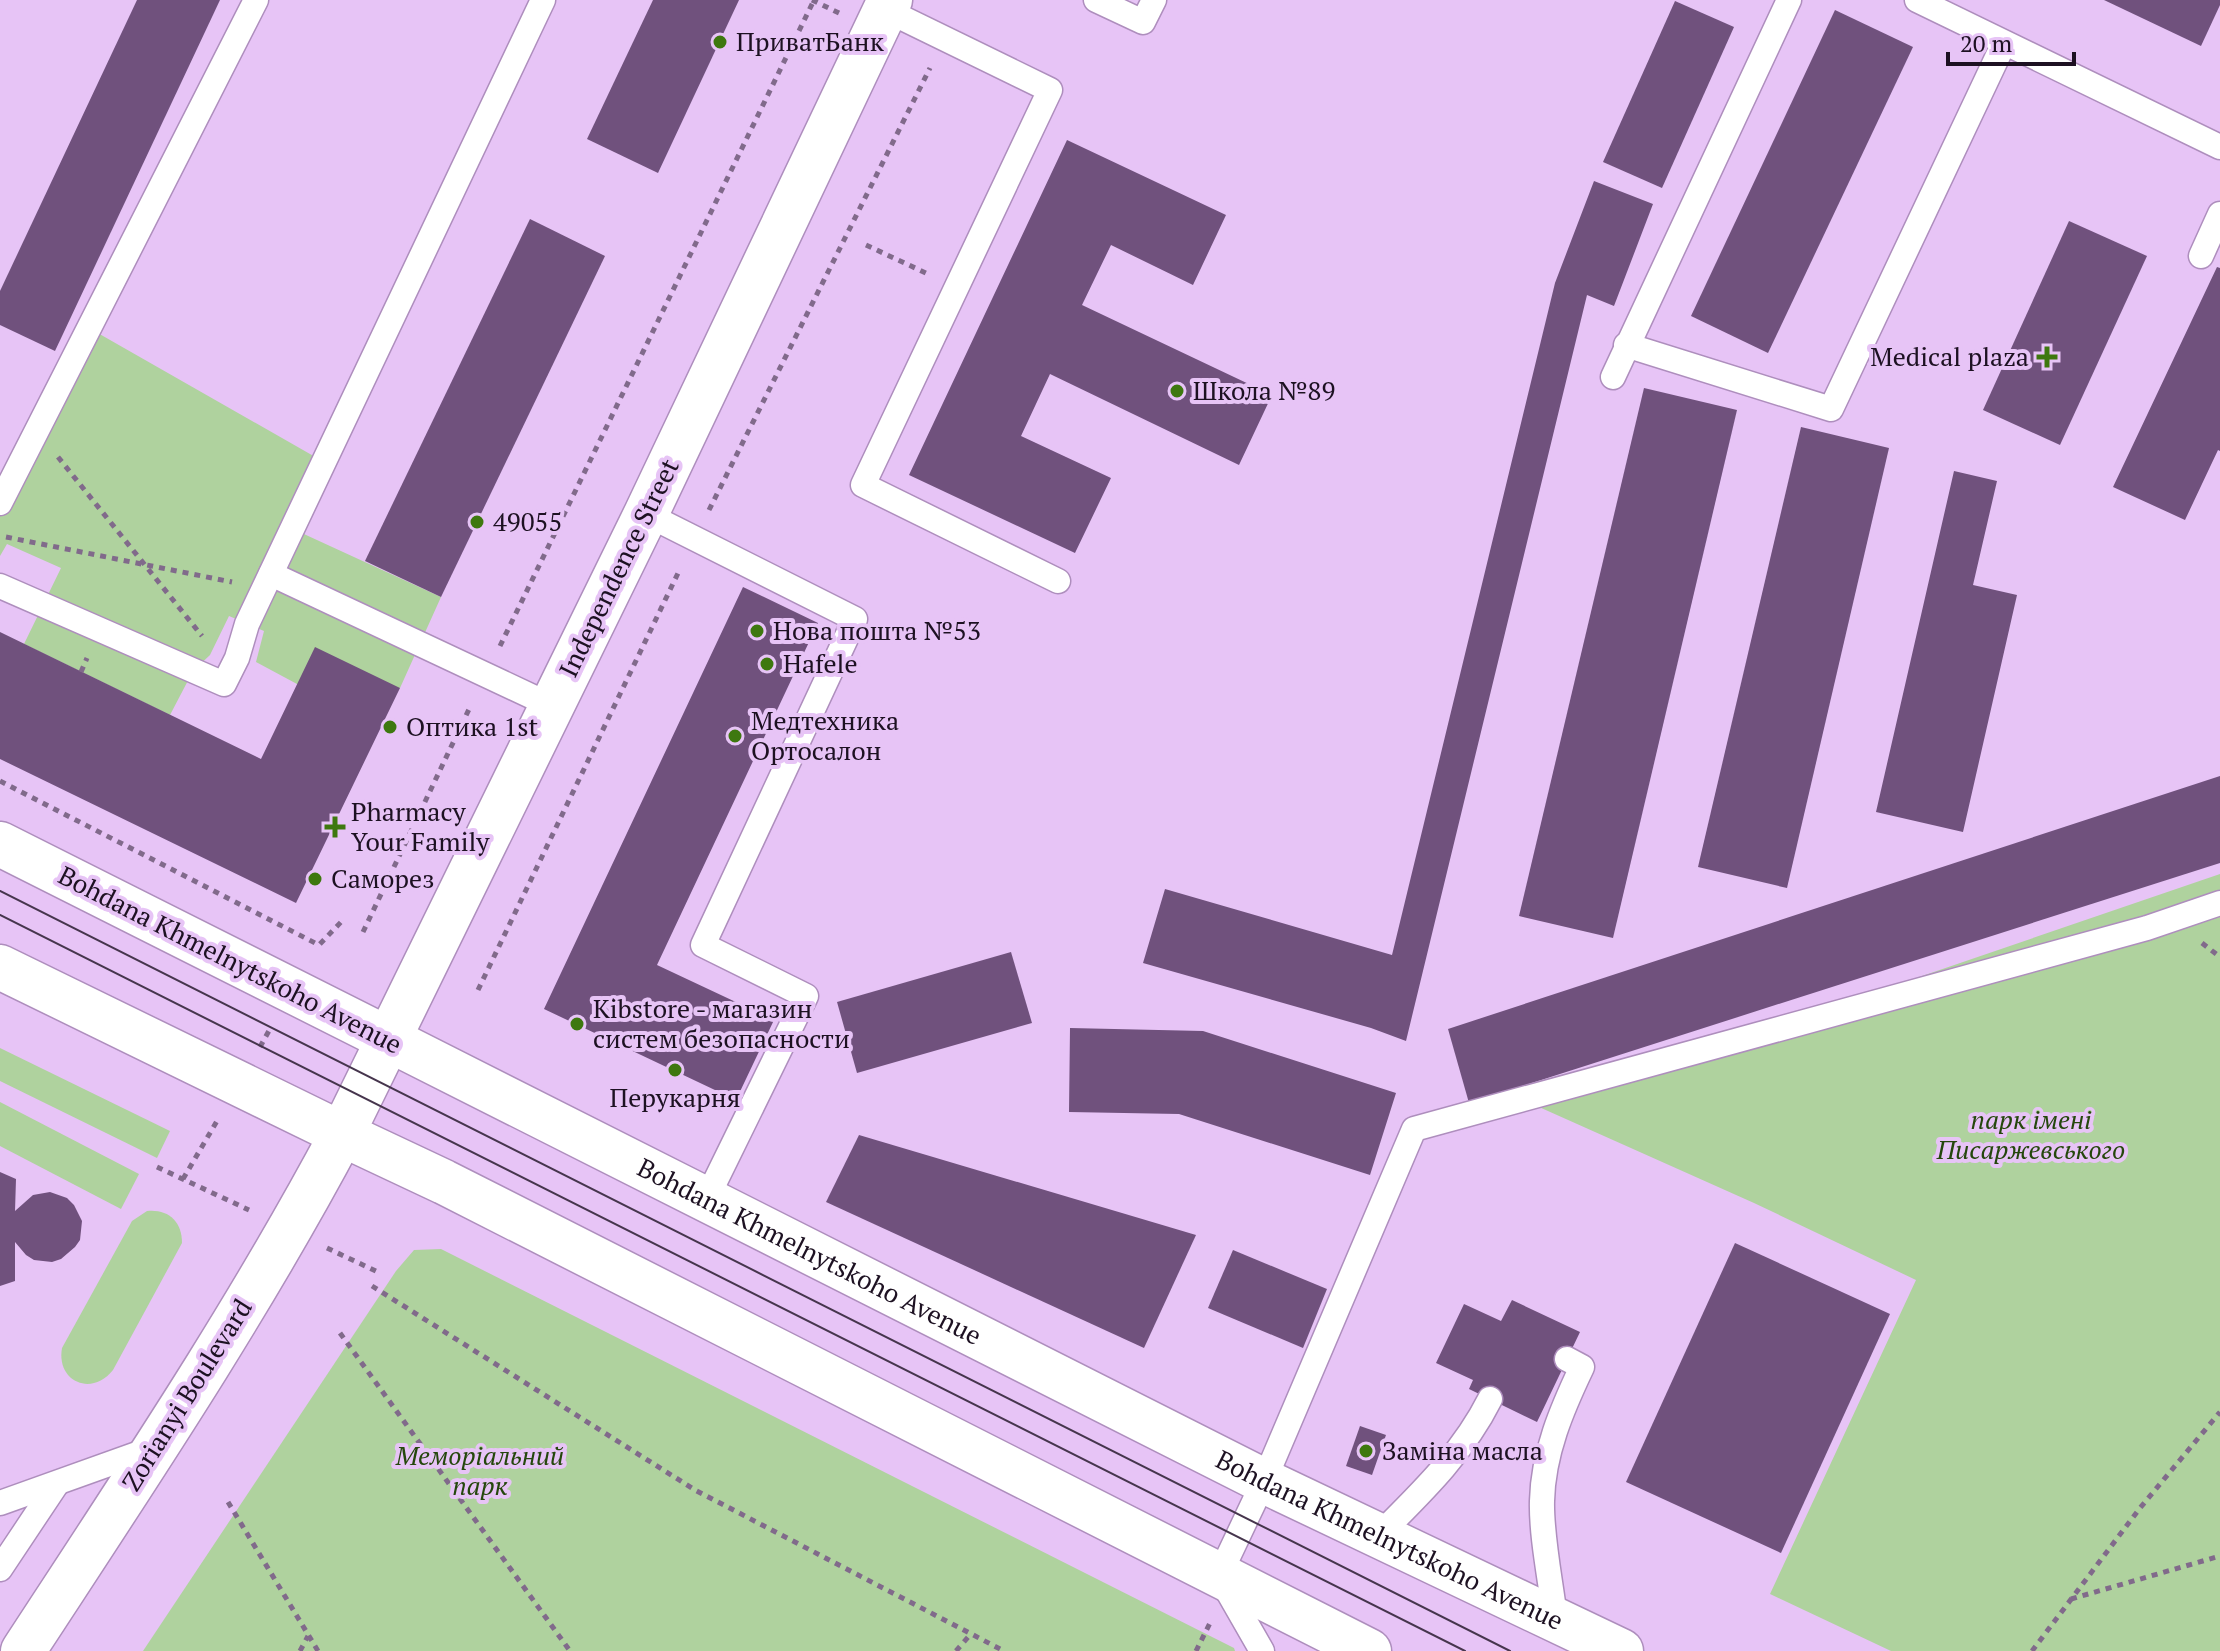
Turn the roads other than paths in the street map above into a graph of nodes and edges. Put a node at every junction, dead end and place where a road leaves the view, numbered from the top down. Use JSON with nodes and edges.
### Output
{"nodes":[{"id":1,"x":256,"y":0,"type":"edge"},
{"id":2,"x":543,"y":0,"type":"edge"},
{"id":3,"x":1096,"y":0,"type":"edge"},
{"id":4,"x":1154,"y":0,"type":"edge"},
{"id":5,"x":1789,"y":0,"type":"edge"},
{"id":6,"x":1917,"y":0,"type":"edge"},
{"id":7,"x":888,"y":5,"type":"edge"},
{"id":8,"x":2004,"y":43,"type":"junction"},
{"id":9,"x":2220,"y":147,"type":"edge"},
{"id":10,"x":2220,"y":214,"type":"edge"},
{"id":11,"x":2201,"y":256,"type":"dead end"},
{"id":12,"x":1626,"y":345,"type":"junction"},
{"id":13,"x":1613,"y":377,"type":"dead end"},
{"id":14,"x":0,"y":503,"type":"edge"},
{"id":15,"x":646,"y":514,"type":"junction"},
{"id":16,"x":268,"y":581,"type":"junction"},
{"id":17,"x":1058,"y":581,"type":"dead end"},
{"id":18,"x":0,"y":586,"type":"edge"},
{"id":19,"x":552,"y":706,"type":"junction"},
{"id":20,"x":0,"y":844,"type":"edge"},
{"id":21,"x":2220,"y":903,"type":"edge"},
{"id":22,"x":0,"y":967,"type":"edge"},
{"id":23,"x":388,"y":1039,"type":"junction"},
{"id":24,"x":342,"y":1134,"type":"junction"},
{"id":25,"x":706,"y":1200,"type":"junction"},
{"id":26,"x":1567,"y":1359,"type":"dead end"},
{"id":27,"x":1490,"y":1399,"type":"dead end"},
{"id":28,"x":157,"y":1447,"type":"junction"},
{"id":29,"x":1264,"y":1481,"type":"junction"},
{"id":30,"x":56,"y":1485,"type":"junction"},
{"id":31,"x":0,"y":1503,"type":"edge"},
{"id":32,"x":1379,"y":1535,"type":"junction"},
{"id":33,"x":0,"y":1569,"type":"edge"},
{"id":34,"x":1219,"y":1576,"type":"junction"},
{"id":35,"x":1555,"y":1618,"type":"junction"},
{"id":36,"x":23,"y":1651,"type":"edge"},
{"id":37,"x":1262,"y":1651,"type":"edge"},
{"id":38,"x":1369,"y":1651,"type":"edge"},
{"id":39,"x":1621,"y":1651,"type":"edge"}],
"edges":[{"from":1,"to":14,"type":"lane"},
{"from":2,"to":16,"type":"lane"},
{"from":3,"to":4,"type":"lane"},
{"from":5,"to":12,"type":"lane"},
{"from":6,"to":8,"type":"lane"},
{"from":7,"to":15,"type":"main road","name":"Independence Street"},
{"from":7,"to":17,"type":"lane"},
{"from":8,"to":9,"type":"lane"},
{"from":8,"to":12,"type":"lane"},
{"from":10,"to":11,"type":"lane"},
{"from":12,"to":13,"type":"lane"},
{"from":15,"to":19,"type":"main road","name":"Independence Street"},
{"from":15,"to":25,"type":"lane"},
{"from":16,"to":18,"type":"lane"},
{"from":16,"to":19,"type":"lane"},
{"from":19,"to":23,"type":"main road","name":"Independence Street"},
{"from":20,"to":23,"type":"main road","name":"Bohdana Khmelnytskoho Avenue"},
{"from":21,"to":29,"type":"lane"},
{"from":22,"to":24,"type":"main road"},
{"from":23,"to":24,"type":"main road","name":"Independence Street"},
{"from":23,"to":25,"type":"main road","name":"Bohdana Khmelnytskoho Avenue"},
{"from":24,"to":28,"type":"main road","name":"Zorianyi Boulevard"},
{"from":24,"to":34,"type":"main road"},
{"from":25,"to":29,"type":"main road","name":"Bohdana Khmelnytskoho Avenue"},
{"from":26,"to":35,"type":"lane"},
{"from":27,"to":32,"type":"lane"},
{"from":28,"to":30,"type":"lane"},
{"from":28,"to":36,"type":"main road","name":"Zorianyi Boulevard"},
{"from":29,"to":32,"type":"main road","name":"Bohdana Khmelnytskoho Avenue"},
{"from":29,"to":34,"type":"lane"},
{"from":30,"to":31,"type":"lane"},
{"from":30,"to":33,"type":"lane"},
{"from":32,"to":35,"type":"main road","name":"Bohdana Khmelnytskoho Avenue"},
{"from":34,"to":37,"type":"lane"},
{"from":34,"to":38,"type":"main road"},
{"from":35,"to":39,"type":"main road","name":"Bohdana Khmelnytskoho Avenue"}]}
